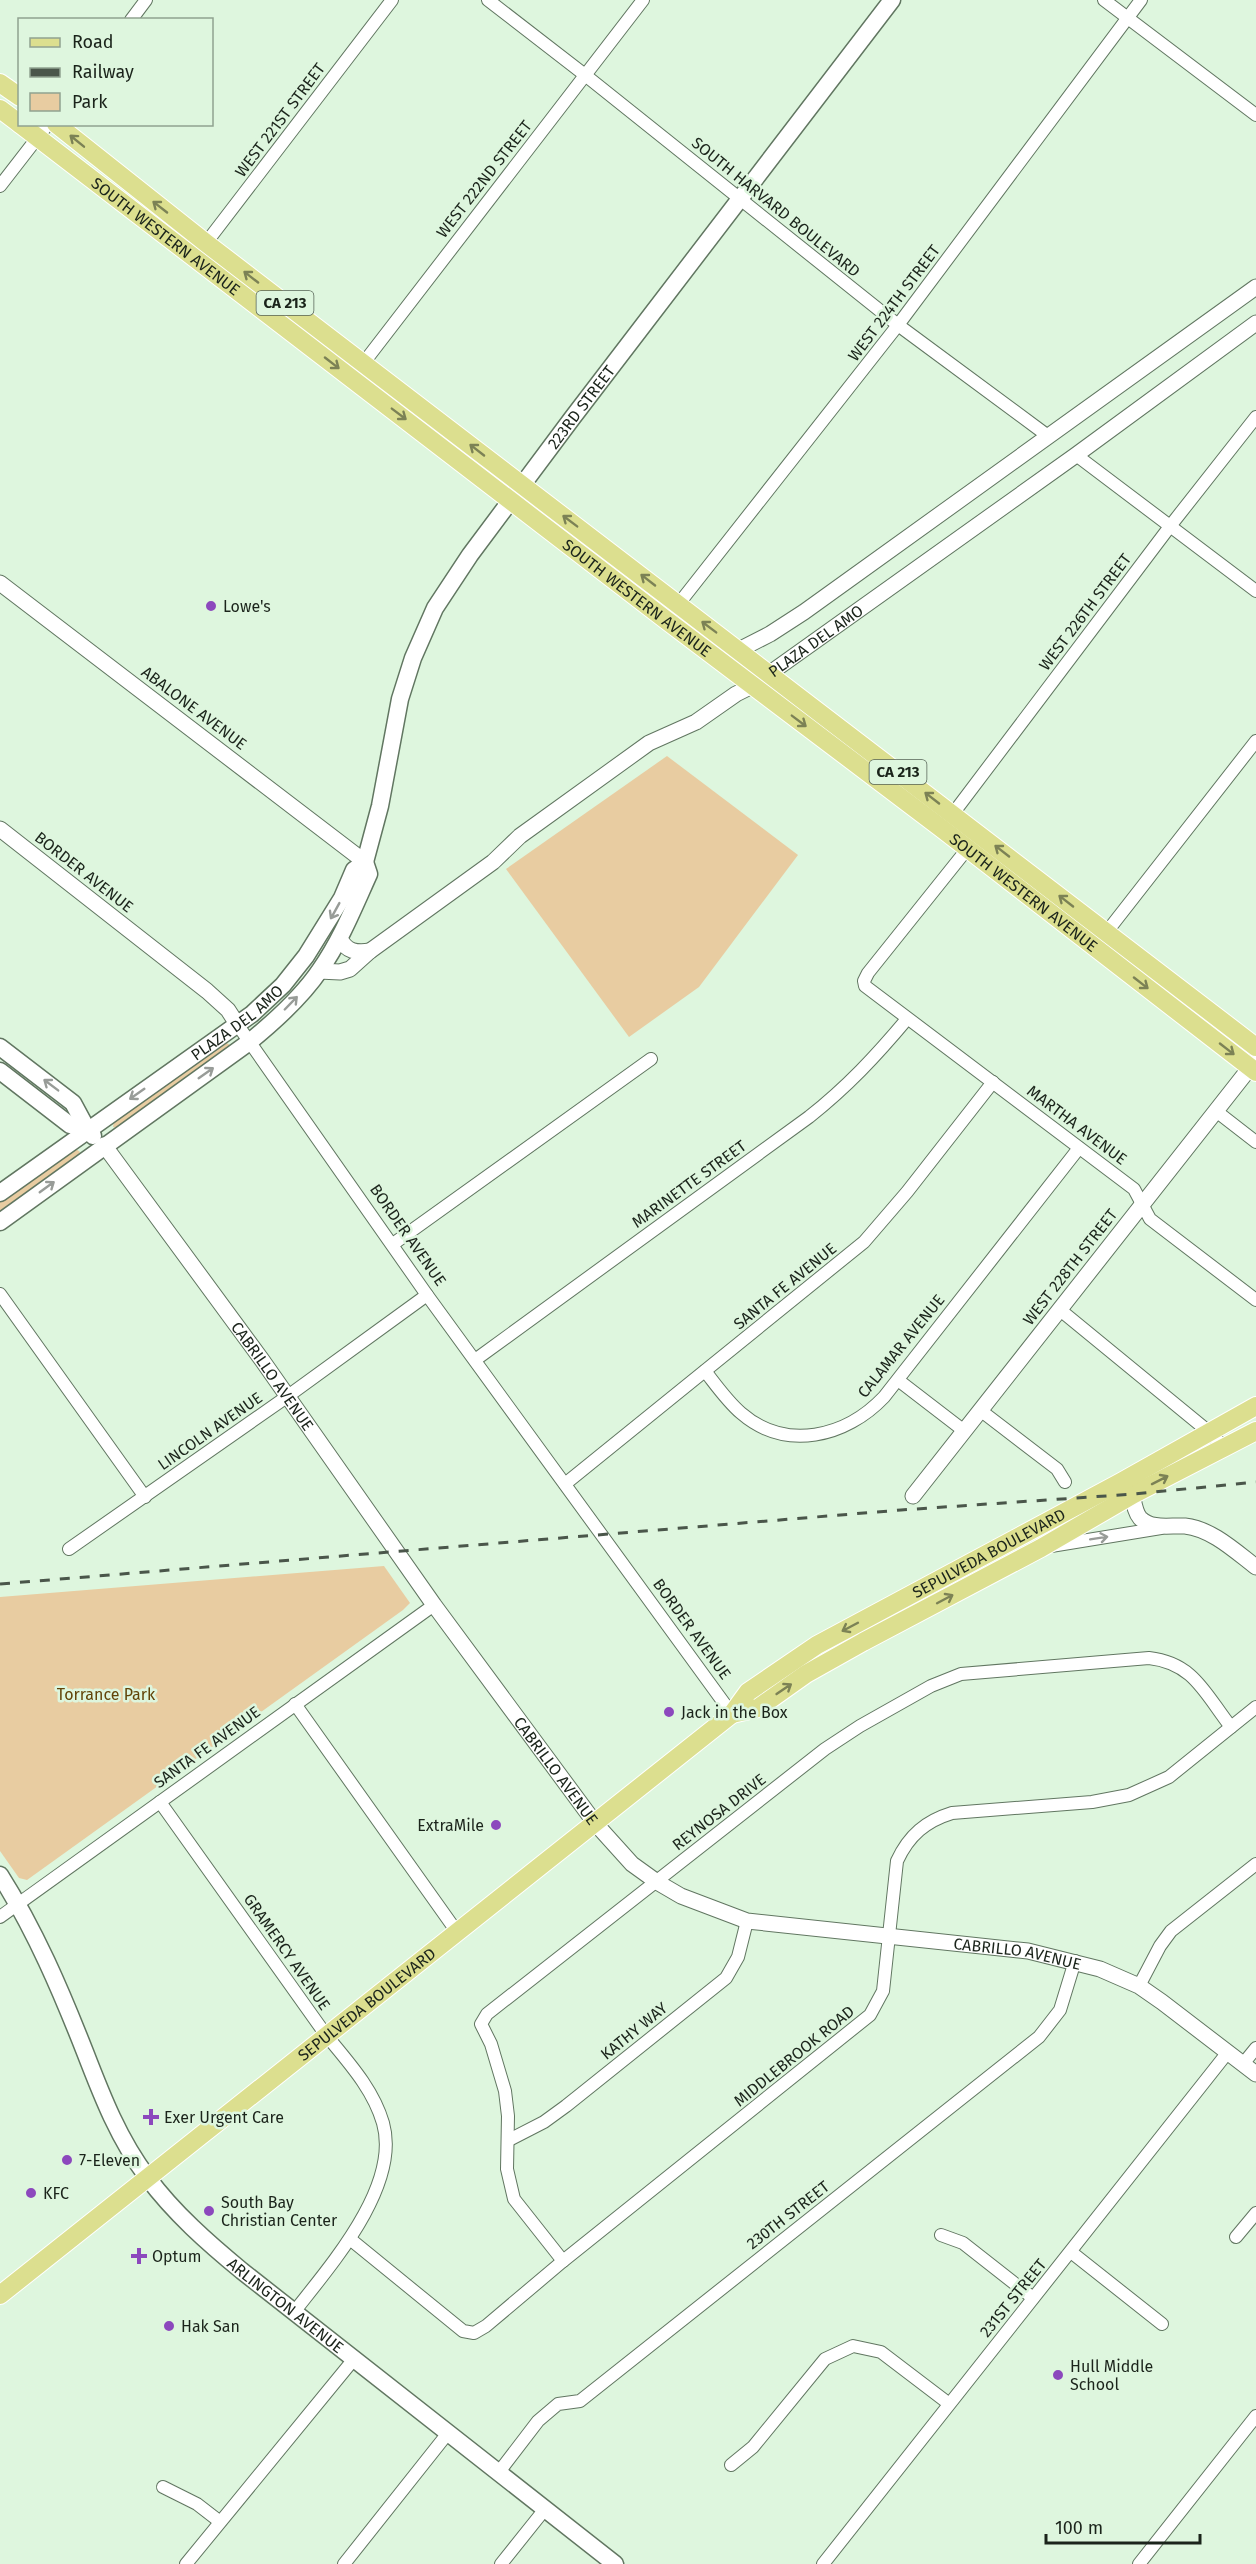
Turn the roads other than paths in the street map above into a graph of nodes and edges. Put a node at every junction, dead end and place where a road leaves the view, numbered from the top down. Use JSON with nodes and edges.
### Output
{"nodes":[{"id":1,"x":146,"y":0,"type":"edge"},
{"id":2,"x":392,"y":0,"type":"edge"},
{"id":3,"x":488,"y":0,"type":"edge"},
{"id":4,"x":643,"y":0,"type":"edge"},
{"id":5,"x":892,"y":0,"type":"edge"},
{"id":6,"x":1104,"y":0,"type":"edge"},
{"id":7,"x":1141,"y":0,"type":"edge"},
{"id":8,"x":132,"y":18,"type":"edge"},
{"id":9,"x":1127,"y":18,"type":"junction"},
{"id":10,"x":585,"y":75,"type":"junction"},
{"id":11,"x":0,"y":83,"type":"edge"},
{"id":12,"x":18,"y":96,"type":"edge"},
{"id":13,"x":0,"y":109,"type":"edge"},
{"id":14,"x":1256,"y":115,"type":"edge"},
{"id":15,"x":18,"y":122,"type":"edge"},
{"id":16,"x":27,"y":126,"type":"edge"},
{"id":17,"x":59,"y":126,"type":"edge"},
{"id":18,"x":43,"y":131,"type":"edge"},
{"id":19,"x":0,"y":186,"type":"edge"},
{"id":20,"x":739,"y":198,"type":"junction"},
{"id":21,"x":206,"y":243,"type":"junction"},
{"id":22,"x":202,"y":264,"type":"junction"},
{"id":23,"x":1256,"y":287,"type":"edge"},
{"id":24,"x":1256,"y":322,"type":"edge"},
{"id":25,"x":898,"y":326,"type":"junction"},
{"id":26,"x":364,"y":364,"type":"junction"},
{"id":27,"x":352,"y":378,"type":"junction"},
{"id":28,"x":1256,"y":417,"type":"edge"},
{"id":29,"x":1048,"y":436,"type":"junction"},
{"id":30,"x":1076,"y":455,"type":"junction"},
{"id":31,"x":524,"y":485,"type":"junction"},
{"id":32,"x":511,"y":502,"type":"junction"},
{"id":33,"x":1171,"y":525,"type":"junction"},
{"id":34,"x":0,"y":583,"type":"edge"},
{"id":35,"x":1256,"y":591,"type":"edge"},
{"id":36,"x":679,"y":604,"type":"junction"},
{"id":37,"x":666,"y":620,"type":"junction"},
{"id":38,"x":738,"y":650,"type":"junction"},
{"id":39,"x":718,"y":660,"type":"junction"},
{"id":40,"x":770,"y":673,"type":"junction"},
{"id":41,"x":752,"y":686,"type":"junction"},
{"id":42,"x":1256,"y":741,"type":"edge"},
{"id":43,"x":947,"y":821,"type":"junction"},
{"id":44,"x":0,"y":829,"type":"edge"},
{"id":45,"x":979,"y":834,"type":"junction"},
{"id":46,"x":967,"y":849,"type":"junction"},
{"id":47,"x":365,"y":862,"type":"junction"},
{"id":48,"x":1106,"y":932,"type":"junction"},
{"id":49,"x":339,"y":938,"type":"junction"},
{"id":50,"x":1095,"y":947,"type":"junction"},
{"id":51,"x":370,"y":951,"type":"junction"},
{"id":52,"x":319,"y":971,"type":"junction"},
{"id":53,"x":907,"y":1019,"type":"junction"},
{"id":54,"x":237,"y":1024,"type":"junction"},
{"id":55,"x":248,"y":1043,"type":"junction"},
{"id":56,"x":0,"y":1047,"type":"edge"},
{"id":57,"x":1256,"y":1047,"type":"edge"},
{"id":58,"x":651,"y":1059,"type":"dead end"},
{"id":59,"x":1254,"y":1067,"type":"edge"},
{"id":60,"x":0,"y":1071,"type":"edge"},
{"id":61,"x":993,"y":1082,"type":"junction"},
{"id":62,"x":1216,"y":1111,"type":"junction"},
{"id":63,"x":87,"y":1130,"type":"junction"},
{"id":64,"x":1256,"y":1142,"type":"edge"},
{"id":65,"x":104,"y":1145,"type":"junction"},
{"id":66,"x":1079,"y":1148,"type":"junction"},
{"id":67,"x":0,"y":1193,"type":"edge"},
{"id":68,"x":1142,"y":1204,"type":"junction"},
{"id":69,"x":0,"y":1222,"type":"edge"},
{"id":70,"x":393,"y":1244,"type":"junction"},
{"id":71,"x":0,"y":1294,"type":"edge"},
{"id":72,"x":427,"y":1295,"type":"junction"},
{"id":73,"x":1256,"y":1300,"type":"edge"},
{"id":74,"x":1059,"y":1309,"type":"junction"},
{"id":75,"x":474,"y":1360,"type":"junction"},
{"id":76,"x":705,"y":1371,"type":"junction"},
{"id":77,"x":898,"y":1380,"type":"junction"},
{"id":78,"x":288,"y":1396,"type":"junction"},
{"id":79,"x":1256,"y":1406,"type":"edge"},
{"id":80,"x":980,"y":1410,"type":"junction"},
{"id":81,"x":963,"y":1430,"type":"junction"},
{"id":82,"x":1256,"y":1431,"type":"edge"},
{"id":83,"x":1209,"y":1432,"type":"junction"},
{"id":84,"x":1224,"y":1448,"type":"junction"},
{"id":85,"x":1065,"y":1482,"type":"dead end"},
{"id":86,"x":565,"y":1484,"type":"junction"},
{"id":87,"x":1130,"y":1487,"type":"junction"},
{"id":88,"x":913,"y":1496,"type":"dead end"},
{"id":89,"x":145,"y":1497,"type":"junction"},
{"id":90,"x":1169,"y":1527,"type":"junction"},
{"id":91,"x":1041,"y":1548,"type":"junction"},
{"id":92,"x":69,"y":1549,"type":"dead end"},
{"id":93,"x":1256,"y":1567,"type":"edge"},
{"id":94,"x":434,"y":1605,"type":"junction"},
{"id":95,"x":885,"y":1609,"type":"junction"},
{"id":96,"x":893,"y":1626,"type":"junction"},
{"id":97,"x":295,"y":1704,"type":"junction"},
{"id":98,"x":1256,"y":1707,"type":"edge"},
{"id":99,"x":732,"y":1714,"type":"junction"},
{"id":100,"x":1231,"y":1727,"type":"junction"},
{"id":101,"x":160,"y":1802,"type":"junction"},
{"id":102,"x":595,"y":1822,"type":"junction"},
{"id":103,"x":1256,"y":1864,"type":"edge"},
{"id":104,"x":0,"y":1875,"type":"edge"},
{"id":105,"x":657,"y":1882,"type":"junction"},
{"id":106,"x":18,"y":1904,"type":"junction"},
{"id":107,"x":0,"y":1917,"type":"edge"},
{"id":108,"x":747,"y":1921,"type":"junction"},
{"id":109,"x":458,"y":1932,"type":"junction"},
{"id":110,"x":889,"y":1936,"type":"junction"},
{"id":111,"x":1075,"y":1961,"type":"junction"},
{"id":112,"x":1139,"y":1986,"type":"junction"},
{"id":113,"x":326,"y":2035,"type":"junction"},
{"id":114,"x":1256,"y":2048,"type":"edge"},
{"id":115,"x":1228,"y":2052,"type":"junction"},
{"id":116,"x":1243,"y":2064,"type":"junction"},
{"id":117,"x":1256,"y":2074,"type":"edge"},
{"id":118,"x":509,"y":2139,"type":"junction"},
{"id":119,"x":148,"y":2178,"type":"junction"},
{"id":120,"x":1256,"y":2213,"type":"edge"},
{"id":121,"x":941,"y":2235,"type":"dead end"},
{"id":122,"x":1236,"y":2237,"type":"dead end"},
{"id":123,"x":350,"y":2239,"type":"junction"},
{"id":124,"x":1071,"y":2252,"type":"junction"},
{"id":125,"x":563,"y":2261,"type":"junction"},
{"id":126,"x":0,"y":2295,"type":"edge"},
{"id":127,"x":1033,"y":2298,"type":"junction"},
{"id":128,"x":294,"y":2312,"type":"junction"},
{"id":129,"x":1162,"y":2324,"type":"dead end"},
{"id":130,"x":354,"y":2359,"type":"junction"},
{"id":131,"x":948,"y":2403,"type":"junction"},
{"id":132,"x":1256,"y":2416,"type":"edge"},
{"id":133,"x":448,"y":2433,"type":"junction"},
{"id":134,"x":731,"y":2464,"type":"dead end"},
{"id":135,"x":498,"y":2472,"type":"junction"},
{"id":136,"x":163,"y":2487,"type":"dead end"},
{"id":137,"x":545,"y":2509,"type":"junction"},
{"id":138,"x":219,"y":2522,"type":"junction"},
{"id":139,"x":186,"y":2564,"type":"edge"},
{"id":140,"x":344,"y":2564,"type":"edge"},
{"id":141,"x":501,"y":2564,"type":"edge"},
{"id":142,"x":615,"y":2564,"type":"edge"},
{"id":143,"x":823,"y":2564,"type":"edge"},
{"id":144,"x":1139,"y":2564,"type":"edge"}],
"edges":[{"from":1,"to":8,"type":"street"},
{"from":2,"to":21,"type":"street","name":"WEST 221ST STREET"},
{"from":3,"to":10,"type":"street","name":"SOUTH HARVARD BOULEVARD"},
{"from":4,"to":10,"type":"street","name":"WEST 222ND STREET"},
{"from":5,"to":20,"type":"main road","name":"223RD STREET"},
{"from":6,"to":9,"type":"street"},
{"from":7,"to":9,"type":"street","name":"WEST 224TH STREET"},
{"from":9,"to":14,"type":"street"},
{"from":9,"to":25,"type":"street","name":"WEST 224TH STREET"},
{"from":10,"to":20,"type":"street","name":"SOUTH HARVARD BOULEVARD"},
{"from":10,"to":26,"type":"street","name":"WEST 222ND STREET"},
{"from":11,"to":12,"type":"main road"},
{"from":13,"to":15,"type":"main road","name":"SOUTH WESTERN AVENUE","number":"CA 213"},
{"from":16,"to":18,"type":"main road","name":"SOUTH WESTERN AVENUE","number":"CA 213"},
{"from":21,"to":17,"type":"main road","name":"SOUTH WESTERN AVENUE","number":"CA 213","one_way":true},
{"from":18,"to":19,"type":"street"},
{"from":18,"to":22,"type":"main road","name":"SOUTH WESTERN AVENUE","number":"CA 213"},
{"from":20,"to":25,"type":"street","name":"SOUTH HARVARD BOULEVARD"},
{"from":20,"to":31,"type":"main road","name":"223RD STREET"},
{"from":21,"to":22,"type":"street","name":"WEST 221ST STREET"},
{"from":26,"to":21,"type":"main road","name":"SOUTH WESTERN AVENUE","number":"CA 213","one_way":true},
{"from":22,"to":27,"type":"main road","name":"SOUTH WESTERN AVENUE","number":"CA 213","one_way":true},
{"from":23,"to":29,"type":"street","name":"PLAZA DEL AMO"},
{"from":24,"to":30,"type":"street","name":"PLAZA DEL AMO"},
{"from":25,"to":29,"type":"street","name":"SOUTH HARVARD BOULEVARD"},
{"from":25,"to":36,"type":"street","name":"WEST 224TH STREET"},
{"from":26,"to":27,"type":"street","name":"WEST 222ND STREET"},
{"from":31,"to":26,"type":"main road","name":"SOUTH WESTERN AVENUE","number":"CA 213","one_way":true},
{"from":27,"to":32,"type":"main road","name":"SOUTH WESTERN AVENUE","number":"CA 213","one_way":true},
{"from":28,"to":33,"type":"street","name":"WEST 226TH STREET"},
{"from":29,"to":38,"type":"street","name":"PLAZA DEL AMO"},
{"from":30,"to":33,"type":"street"},
{"from":30,"to":40,"type":"street","name":"PLAZA DEL AMO"},
{"from":31,"to":32,"type":"main road","name":"223RD STREET"},
{"from":36,"to":31,"type":"main road","name":"SOUTH WESTERN AVENUE","number":"CA 213","one_way":true},
{"from":32,"to":37,"type":"main road","name":"SOUTH WESTERN AVENUE","number":"CA 213"},
{"from":32,"to":47,"type":"main road","name":"223RD STREET"},
{"from":33,"to":35,"type":"street"},
{"from":33,"to":43,"type":"street","name":"WEST 226TH STREET"},
{"from":34,"to":47,"type":"street","name":"ABALONE AVENUE"},
{"from":36,"to":37,"type":"street","name":"WEST 224TH STREET"},
{"from":38,"to":36,"type":"main road","name":"SOUTH WESTERN AVENUE","number":"CA 213","one_way":true},
{"from":37,"to":39,"type":"main road","name":"SOUTH WESTERN AVENUE","number":"CA 213"},
{"from":38,"to":39,"type":"street","name":"PLAZA DEL AMO"},
{"from":38,"to":40,"type":"main road","name":"SOUTH WESTERN AVENUE","number":"CA 213"},
{"from":39,"to":41,"type":"main road","name":"SOUTH WESTERN AVENUE","number":"CA 213"},
{"from":40,"to":41,"type":"street","name":"PLAZA DEL AMO"},
{"from":43,"to":40,"type":"main road","name":"SOUTH WESTERN AVENUE","number":"CA 213","one_way":true},
{"from":41,"to":43,"type":"main road","name":"SOUTH WESTERN AVENUE","number":"CA 213","one_way":true},
{"from":41,"to":51,"type":"street","name":"PLAZA DEL AMO"},
{"from":42,"to":48,"type":"street"},
{"from":43,"to":45,"type":"main road","name":"SOUTH WESTERN AVENUE","number":"CA 213"},
{"from":43,"to":46,"type":"main road","name":"SOUTH WESTERN AVENUE","number":"CA 213"},
{"from":44,"to":54,"type":"street","name":"BORDER AVENUE"},
{"from":45,"to":46,"type":"street"},
{"from":48,"to":45,"type":"main road","name":"SOUTH WESTERN AVENUE","number":"CA 213","one_way":true},
{"from":46,"to":50,"type":"main road","name":"SOUTH WESTERN AVENUE","number":"CA 213"},
{"from":46,"to":53,"type":"street","name":"MARTHA AVENUE"},
{"from":47,"to":49,"type":"main road","name":"PLAZA DEL AMO"},
{"from":47,"to":54,"type":"main road","name":"PLAZA DEL AMO","one_way":true},
{"from":48,"to":50,"type":"street"},
{"from":48,"to":57,"type":"main road","name":"SOUTH WESTERN AVENUE","number":"CA 213"},
{"from":49,"to":51,"type":"street"},
{"from":49,"to":52,"type":"main road","name":"PLAZA DEL AMO"},
{"from":50,"to":59,"type":"main road","name":"SOUTH WESTERN AVENUE","number":"CA 213","one_way":true},
{"from":51,"to":52,"type":"street","name":"PLAZA DEL AMO"},
{"from":55,"to":52,"type":"main road","name":"PLAZA DEL AMO","one_way":true},
{"from":53,"to":61,"type":"street","name":"MARTHA AVENUE"},
{"from":53,"to":75,"type":"street","name":"MARINETTE STREET"},
{"from":54,"to":55,"type":"street","name":"BORDER AVENUE"},
{"from":54,"to":63,"type":"main road","name":"PLAZA DEL AMO","one_way":true},
{"from":65,"to":55,"type":"main road","name":"PLAZA DEL AMO","one_way":true},
{"from":55,"to":70,"type":"street","name":"BORDER AVENUE"},
{"from":63,"to":56,"type":"main road","name":"CABRILLO AVENUE","one_way":true},
{"from":58,"to":70,"type":"street"},
{"from":59,"to":62,"type":"street","name":"WEST 228TH STREET"},
{"from":60,"to":63,"type":"main road","name":"CABRILLO AVENUE"},
{"from":61,"to":66,"type":"street","name":"MARTHA AVENUE"},
{"from":61,"to":76,"type":"street","name":"SANTA FE AVENUE"},
{"from":62,"to":64,"type":"street"},
{"from":62,"to":68,"type":"street","name":"WEST 228TH STREET"},
{"from":63,"to":65,"type":"main road","name":"CABRILLO AVENUE"},
{"from":63,"to":67,"type":"main road","name":"PLAZA DEL AMO"},
{"from":69,"to":65,"type":"main road","name":"PLAZA DEL AMO","one_way":true},
{"from":65,"to":78,"type":"street","name":"CABRILLO AVENUE"},
{"from":66,"to":68,"type":"street","name":"MARTHA AVENUE"},
{"from":66,"to":77,"type":"street","name":"CALAMAR AVENUE"},
{"from":68,"to":73,"type":"street","name":"MARTHA AVENUE"},
{"from":68,"to":74,"type":"street","name":"WEST 228TH STREET"},
{"from":70,"to":72,"type":"street","name":"BORDER AVENUE"},
{"from":71,"to":89,"type":"street"},
{"from":72,"to":75,"type":"street","name":"BORDER AVENUE"},
{"from":72,"to":78,"type":"street","name":"LINCOLN AVENUE"},
{"from":74,"to":80,"type":"street","name":"WEST 228TH STREET"},
{"from":74,"to":83,"type":"street"},
{"from":75,"to":86,"type":"street","name":"BORDER AVENUE"},
{"from":76,"to":77,"type":"street","name":"CALAMAR AVENUE"},
{"from":76,"to":86,"type":"street","name":"SANTA FE AVENUE"},
{"from":77,"to":81,"type":"street"},
{"from":78,"to":89,"type":"street","name":"LINCOLN AVENUE"},
{"from":78,"to":94,"type":"street","name":"CABRILLO AVENUE"},
{"from":79,"to":83,"type":"main road","name":"SEPULVEDA BOULEVARD"},
{"from":80,"to":81,"type":"street","name":"WEST 228TH STREET"},
{"from":80,"to":85,"type":"street"},
{"from":81,"to":88,"type":"street","name":"WEST 228TH STREET"},
{"from":82,"to":84,"type":"main road","name":"SEPULVEDA BOULEVARD"},
{"from":83,"to":84,"type":"street"},
{"from":83,"to":87,"type":"main road","name":"SEPULVEDA BOULEVARD"},
{"from":87,"to":84,"type":"main road","name":"SEPULVEDA BOULEVARD","one_way":true},
{"from":86,"to":99,"type":"street","name":"BORDER AVENUE"},
{"from":87,"to":90,"type":"street"},
{"from":87,"to":91,"type":"main road","name":"SEPULVEDA BOULEVARD"},
{"from":87,"to":95,"type":"main road","name":"SEPULVEDA BOULEVARD"},
{"from":89,"to":92,"type":"street","name":"LINCOLN AVENUE"},
{"from":91,"to":90,"type":"street","one_way":true},
{"from":90,"to":93,"type":"street"},
{"from":96,"to":91,"type":"main road","name":"SEPULVEDA BOULEVARD","one_way":true},
{"from":94,"to":97,"type":"street","name":"SANTA FE AVENUE"},
{"from":94,"to":102,"type":"street","name":"CABRILLO AVENUE"},
{"from":95,"to":96,"type":"main road"},
{"from":95,"to":99,"type":"main road","name":"SEPULVEDA BOULEVARD","one_way":true},
{"from":99,"to":96,"type":"main road","name":"SEPULVEDA BOULEVARD","one_way":true},
{"from":97,"to":101,"type":"street","name":"SANTA FE AVENUE"},
{"from":97,"to":109,"type":"street"},
{"from":98,"to":100,"type":"street","name":"MIDDLEBROOK ROAD"},
{"from":99,"to":102,"type":"main road","name":"SEPULVEDA BOULEVARD"},
{"from":100,"to":105,"type":"street","name":"REYNOSA DRIVE"},
{"from":100,"to":110,"type":"street","name":"MIDDLEBROOK ROAD"},
{"from":101,"to":106,"type":"street","name":"SANTA FE AVENUE"},
{"from":101,"to":113,"type":"street","name":"GRAMERCY AVENUE"},
{"from":102,"to":105,"type":"street","name":"CABRILLO AVENUE"},
{"from":102,"to":109,"type":"main road","name":"SEPULVEDA BOULEVARD"},
{"from":103,"to":112,"type":"street"},
{"from":104,"to":106,"type":"main road","name":"ARLINGTON AVENUE"},
{"from":105,"to":108,"type":"street","name":"CABRILLO AVENUE"},
{"from":105,"to":118,"type":"street","name":"REYNOSA DRIVE"},
{"from":106,"to":107,"type":"street","name":"SANTA FE AVENUE"},
{"from":106,"to":119,"type":"main road","name":"ARLINGTON AVENUE"},
{"from":108,"to":110,"type":"street","name":"CABRILLO AVENUE"},
{"from":108,"to":118,"type":"street","name":"KATHY WAY"},
{"from":109,"to":113,"type":"main road","name":"SEPULVEDA BOULEVARD"},
{"from":110,"to":111,"type":"street","name":"CABRILLO AVENUE"},
{"from":110,"to":125,"type":"street","name":"MIDDLEBROOK ROAD"},
{"from":111,"to":112,"type":"street","name":"CABRILLO AVENUE"},
{"from":111,"to":135,"type":"street","name":"230TH STREET"},
{"from":112,"to":115,"type":"street","name":"CABRILLO AVENUE"},
{"from":113,"to":119,"type":"main road","name":"SEPULVEDA BOULEVARD"},
{"from":113,"to":123,"type":"street","name":"GRAMERCY AVENUE"},
{"from":114,"to":116,"type":"street"},
{"from":115,"to":116,"type":"street","name":"CABRILLO AVENUE"},
{"from":115,"to":124,"type":"street","name":"231ST STREET"},
{"from":116,"to":117,"type":"street","name":"CABRILLO AVENUE"},
{"from":118,"to":125,"type":"street","name":"REYNOSA DRIVE"},
{"from":119,"to":126,"type":"main road","name":"SEPULVEDA BOULEVARD"},
{"from":119,"to":128,"type":"main road","name":"ARLINGTON AVENUE"},
{"from":120,"to":122,"type":"street"},
{"from":121,"to":127,"type":"street"},
{"from":123,"to":125,"type":"street","name":"MIDDLEBROOK ROAD"},
{"from":123,"to":128,"type":"street","name":"GRAMERCY AVENUE"},
{"from":124,"to":127,"type":"street","name":"231ST STREET"},
{"from":124,"to":129,"type":"street"},
{"from":127,"to":131,"type":"street","name":"231ST STREET"},
{"from":128,"to":130,"type":"main road","name":"ARLINGTON AVENUE"},
{"from":130,"to":133,"type":"main road","name":"ARLINGTON AVENUE"},
{"from":130,"to":138,"type":"street"},
{"from":131,"to":134,"type":"street"},
{"from":131,"to":143,"type":"street","name":"231ST STREET"},
{"from":132,"to":144,"type":"street"},
{"from":133,"to":135,"type":"main road","name":"ARLINGTON AVENUE"},
{"from":133,"to":140,"type":"street"},
{"from":135,"to":137,"type":"main road","name":"ARLINGTON AVENUE"},
{"from":136,"to":138,"type":"street"},
{"from":137,"to":141,"type":"street"},
{"from":137,"to":142,"type":"main road","name":"ARLINGTON AVENUE"},
{"from":138,"to":139,"type":"street"}]}
